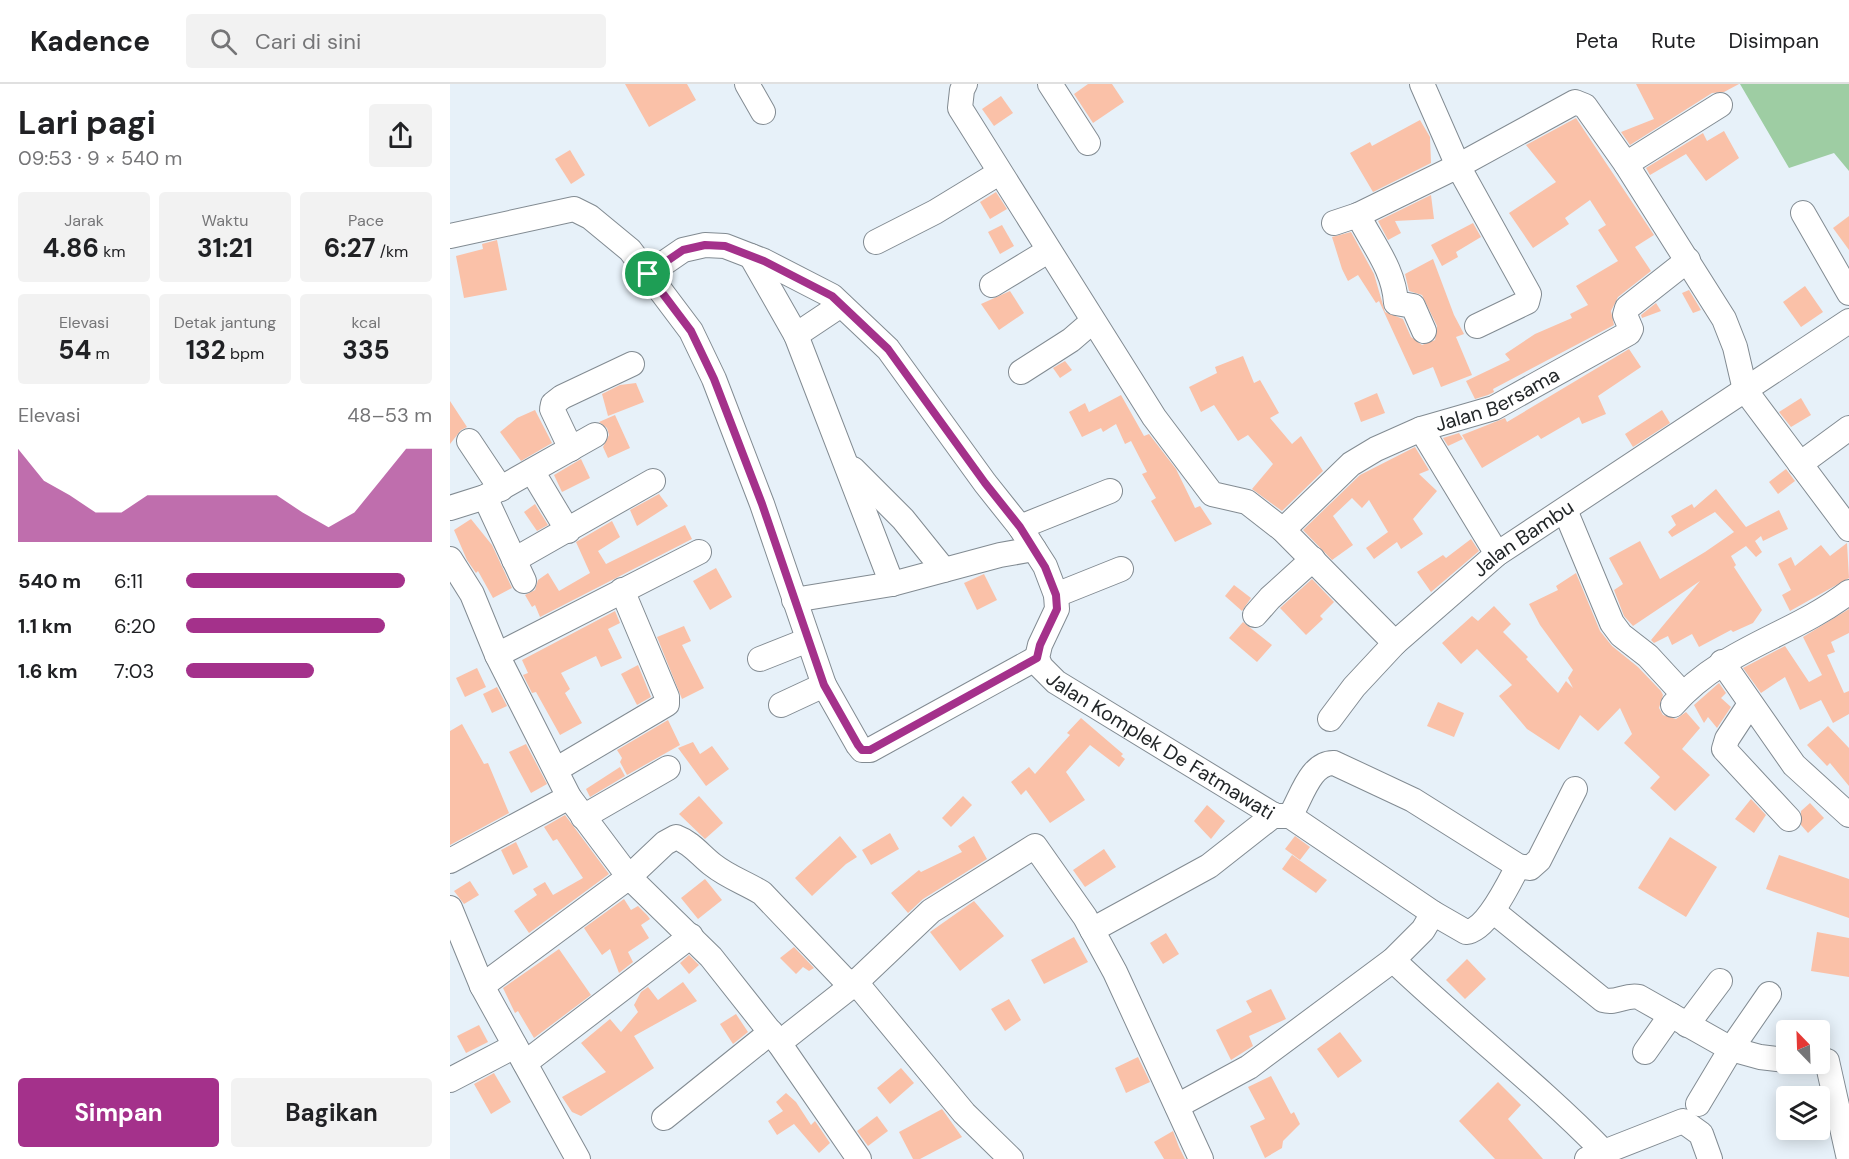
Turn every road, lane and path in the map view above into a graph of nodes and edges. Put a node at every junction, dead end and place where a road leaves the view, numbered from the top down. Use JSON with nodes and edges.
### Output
{"nodes":[{"id":1,"x":747,"y":84,"type":"edge"},
{"id":2,"x":965,"y":84,"type":"edge"},
{"id":3,"x":1050,"y":84,"type":"edge"},
{"id":4,"x":1422,"y":84,"type":"edge"},
{"id":5,"x":1720,"y":105,"type":"dead end"},
{"id":6,"x":763,"y":112,"type":"dead end"},
{"id":7,"x":1088,"y":143,"type":"dead end"},
{"id":8,"x":1626,"y":164,"type":"junction"},
{"id":9,"x":1458,"y":166,"type":"junction"},
{"id":10,"x":999,"y":173,"type":"junction"},
{"id":11,"x":1803,"y":213,"type":"dead end"},
{"id":12,"x":1358,"y":215,"type":"junction"},
{"id":13,"x":1334,"y":223,"type":"dead end"},
{"id":14,"x":450,"y":237,"type":"edge"},
{"id":15,"x":876,"y":242,"type":"dead end"},
{"id":16,"x":1047,"y":251,"type":"junction"},
{"id":17,"x":751,"y":256,"type":"junction"},
{"id":18,"x":1689,"y":260,"type":"junction"},
{"id":19,"x":648,"y":274,"type":"junction"},
{"id":20,"x":992,"y":285,"type":"dead end"},
{"id":21,"x":1849,"y":293,"type":"edge"},
{"id":22,"x":841,"y":305,"type":"junction"},
{"id":23,"x":1093,"y":321,"type":"junction"},
{"id":24,"x":1849,"y":321,"type":"edge"},
{"id":25,"x":1477,"y":326,"type":"dead end"},
{"id":26,"x":1424,"y":331,"type":"dead end"},
{"id":27,"x":796,"y":335,"type":"junction"},
{"id":28,"x":632,"y":364,"type":"dead end"},
{"id":29,"x":1021,"y":372,"type":"dead end"},
{"id":30,"x":1745,"y":390,"type":"junction"},
{"id":31,"x":1849,"y":428,"type":"edge"},
{"id":32,"x":1421,"y":429,"type":"junction"},
{"id":33,"x":595,"y":435,"type":"dead end"},
{"id":34,"x":469,"y":441,"type":"dead end"},
{"id":35,"x":570,"y":449,"type":"junction"},
{"id":36,"x":845,"y":460,"type":"junction"},
{"id":37,"x":1800,"y":464,"type":"junction"},
{"id":38,"x":531,"y":471,"type":"junction"},
{"id":39,"x":653,"y":481,"type":"dead end"},
{"id":40,"x":1110,"y":491,"type":"dead end"},
{"id":41,"x":493,"y":493,"type":"junction"},
{"id":42,"x":450,"y":508,"type":"edge"},
{"id":43,"x":1565,"y":510,"type":"junction"},
{"id":44,"x":1020,"y":527,"type":"junction"},
{"id":45,"x":1849,"y":529,"type":"edge"},
{"id":46,"x":1283,"y":530,"type":"junction"},
{"id":47,"x":568,"y":531,"type":"junction"},
{"id":48,"x":1034,"y":549,"type":"junction"},
{"id":49,"x":699,"y":552,"type":"dead end"},
{"id":50,"x":1497,"y":554,"type":"junction"},
{"id":51,"x":450,"y":559,"type":"edge"},
{"id":52,"x":1314,"y":559,"type":"junction"},
{"id":53,"x":1121,"y":568,"type":"dead end"},
{"id":54,"x":944,"y":570,"type":"junction"},
{"id":55,"x":892,"y":584,"type":"junction"},
{"id":56,"x":622,"y":590,"type":"junction"},
{"id":57,"x":1849,"y":592,"type":"edge"},
{"id":58,"x":1056,"y":595,"type":"junction"},
{"id":59,"x":795,"y":600,"type":"junction"},
{"id":60,"x":1255,"y":615,"type":"dead end"},
{"id":61,"x":808,"y":640,"type":"junction"},
{"id":62,"x":1395,"y":643,"type":"junction"},
{"id":63,"x":497,"y":655,"type":"junction"},
{"id":64,"x":1037,"y":658,"type":"junction"},
{"id":65,"x":760,"y":660,"type":"dead end"},
{"id":66,"x":1722,"y":662,"type":"junction"},
{"id":67,"x":824,"y":685,"type":"junction"},
{"id":68,"x":1750,"y":704,"type":"junction"},
{"id":69,"x":781,"y":705,"type":"dead end"},
{"id":70,"x":1330,"y":719,"type":"dead end"},
{"id":71,"x":668,"y":768,"type":"dead end"},
{"id":72,"x":556,"y":769,"type":"junction"},
{"id":73,"x":1575,"y":789,"type":"dead end"},
{"id":74,"x":569,"y":797,"type":"junction"},
{"id":75,"x":1844,"y":803,"type":"edge"},
{"id":76,"x":1282,"y":815,"type":"junction"},
{"id":77,"x":583,"y":818,"type":"junction"},
{"id":78,"x":1789,"y":819,"type":"dead end"},
{"id":79,"x":450,"y":861,"type":"edge"},
{"id":80,"x":1518,"y":866,"type":"junction"},
{"id":81,"x":629,"y":877,"type":"junction"},
{"id":82,"x":450,"y":908,"type":"edge"},
{"id":83,"x":1494,"y":911,"type":"junction"},
{"id":84,"x":1433,"y":913,"type":"junction"},
{"id":85,"x":1092,"y":930,"type":"junction"},
{"id":86,"x":691,"y":936,"type":"junction"},
{"id":87,"x":1393,"y":960,"type":"junction"},
{"id":88,"x":1720,"y":981,"type":"dead end"},
{"id":89,"x":854,"y":984,"type":"junction"},
{"id":90,"x":483,"y":986,"type":"junction"},
{"id":91,"x":1769,"y":994,"type":"dead end"},
{"id":92,"x":1679,"y":1020,"type":"junction"},
{"id":93,"x":775,"y":1037,"type":"junction"},
{"id":94,"x":1731,"y":1049,"type":"junction"},
{"id":95,"x":1645,"y":1052,"type":"dead end"},
{"id":96,"x":520,"y":1054,"type":"junction"},
{"id":97,"x":1776,"y":1059,"type":"edge"},
{"id":98,"x":1832,"y":1060,"type":"edge"},
{"id":99,"x":450,"y":1080,"type":"edge"},
{"id":100,"x":1698,"y":1104,"type":"dead end"},
{"id":101,"x":1177,"y":1106,"type":"junction"},
{"id":102,"x":664,"y":1118,"type":"dead end"},
{"id":103,"x":1596,"y":1155,"type":"edge"},
{"id":104,"x":578,"y":1159,"type":"edge"},
{"id":105,"x":859,"y":1159,"type":"edge"},
{"id":106,"x":1011,"y":1159,"type":"edge"},
{"id":107,"x":1201,"y":1159,"type":"edge"},
{"id":108,"x":1710,"y":1159,"type":"edge"},
{"id":109,"x":1849,"y":1159,"type":"edge"}],
"edges":[{"from":1,"to":6,"type":"street"},
{"from":2,"to":10,"type":"street"},
{"from":3,"to":7,"type":"street"},
{"from":4,"to":9,"type":"street"},
{"from":5,"to":8,"type":"street"},
{"from":8,"to":9,"type":"street"},
{"from":8,"to":18,"type":"street"},
{"from":9,"to":12,"type":"street"},
{"from":9,"to":25,"type":"street"},
{"from":10,"to":15,"type":"street"},
{"from":10,"to":16,"type":"street"},
{"from":11,"to":21,"type":"street"},
{"from":12,"to":13,"type":"street"},
{"from":12,"to":26,"type":"street"},
{"from":14,"to":19,"type":"street"},
{"from":16,"to":20,"type":"street"},
{"from":16,"to":23,"type":"street"},
{"from":17,"to":19,"type":"street"},
{"from":17,"to":22,"type":"street"},
{"from":17,"to":27,"type":"street"},
{"from":18,"to":30,"type":"street"},
{"from":18,"to":32,"type":"street","name":"Jalan Bersama"},
{"from":19,"to":59,"type":"street"},
{"from":22,"to":27,"type":"street"},
{"from":22,"to":44,"type":"street"},
{"from":23,"to":29,"type":"street"},
{"from":23,"to":46,"type":"street"},
{"from":24,"to":30,"type":"street","name":"Jalan Bambu"},
{"from":27,"to":36,"type":"street"},
{"from":28,"to":35,"type":"street"},
{"from":30,"to":37,"type":"street"},
{"from":30,"to":43,"type":"street","name":"Jalan Bambu"},
{"from":31,"to":37,"type":"street"},
{"from":32,"to":46,"type":"street","name":"Jalan Bersama"},
{"from":32,"to":50,"type":"street"},
{"from":33,"to":35,"type":"street"},
{"from":34,"to":41,"type":"street"},
{"from":35,"to":38,"type":"street"},
{"from":36,"to":54,"type":"street"},
{"from":36,"to":55,"type":"street"},
{"from":37,"to":45,"type":"street"},
{"from":38,"to":41,"type":"street"},
{"from":38,"to":47,"type":"street"},
{"from":39,"to":47,"type":"street"},
{"from":40,"to":44,"type":"street"},
{"from":41,"to":42,"type":"street"},
{"from":41,"to":47,"type":"street"},
{"from":43,"to":50,"type":"street","name":"Jalan Bambu"},
{"from":43,"to":66,"type":"street"},
{"from":44,"to":48,"type":"street"},
{"from":46,"to":52,"type":"street"},
{"from":48,"to":54,"type":"street"},
{"from":48,"to":58,"type":"street"},
{"from":49,"to":56,"type":"street"},
{"from":50,"to":62,"type":"street","name":"Jalan Bambu"},
{"from":51,"to":63,"type":"street"},
{"from":52,"to":60,"type":"street"},
{"from":52,"to":62,"type":"street"},
{"from":53,"to":58,"type":"street"},
{"from":54,"to":55,"type":"street"},
{"from":55,"to":59,"type":"street"},
{"from":56,"to":63,"type":"street"},
{"from":56,"to":72,"type":"street"},
{"from":57,"to":66,"type":"street"},
{"from":58,"to":64,"type":"street","name":"Jalan Komplek De Fatmawati"},
{"from":59,"to":61,"type":"street"},
{"from":61,"to":65,"type":"street"},
{"from":61,"to":67,"type":"street"},
{"from":62,"to":70,"type":"street","name":"Jalan Bambu"},
{"from":63,"to":72,"type":"street"},
{"from":64,"to":67,"type":"street"},
{"from":64,"to":76,"type":"street","name":"Jalan Komplek De Fatmawati"},
{"from":66,"to":68,"type":"street"},
{"from":67,"to":69,"type":"street"},
{"from":68,"to":75,"type":"street"},
{"from":68,"to":78,"type":"street"},
{"from":71,"to":77,"type":"street"},
{"from":72,"to":74,"type":"street"},
{"from":73,"to":80,"type":"street"},
{"from":74,"to":77,"type":"street"},
{"from":74,"to":79,"type":"street"},
{"from":76,"to":80,"type":"street"},
{"from":76,"to":84,"type":"street","name":"Jalan Komplek De Fatmawati"},
{"from":76,"to":85,"type":"street"},
{"from":77,"to":81,"type":"street"},
{"from":80,"to":83,"type":"street"},
{"from":81,"to":86,"type":"street"},
{"from":81,"to":89,"type":"street"},
{"from":81,"to":90,"type":"street"},
{"from":82,"to":90,"type":"street"},
{"from":83,"to":84,"type":"street","name":"Jalan Komplek De Fatmawati"},
{"from":83,"to":92,"type":"street"},
{"from":84,"to":87,"type":"street"},
{"from":85,"to":89,"type":"street"},
{"from":85,"to":101,"type":"street"},
{"from":86,"to":93,"type":"street"},
{"from":86,"to":96,"type":"street"},
{"from":87,"to":101,"type":"street"},
{"from":87,"to":103,"type":"street"},
{"from":88,"to":92,"type":"street"},
{"from":89,"to":93,"type":"street"},
{"from":89,"to":106,"type":"street"},
{"from":90,"to":96,"type":"street"},
{"from":91,"to":94,"type":"street"},
{"from":92,"to":94,"type":"street"},
{"from":92,"to":95,"type":"street"},
{"from":93,"to":102,"type":"street"},
{"from":93,"to":105,"type":"street"},
{"from":94,"to":97,"type":"street"},
{"from":94,"to":100,"type":"street"},
{"from":96,"to":99,"type":"street"},
{"from":96,"to":104,"type":"street"},
{"from":98,"to":109,"type":"street"},
{"from":101,"to":107,"type":"street"},
{"from":103,"to":108,"type":"street"}]}
